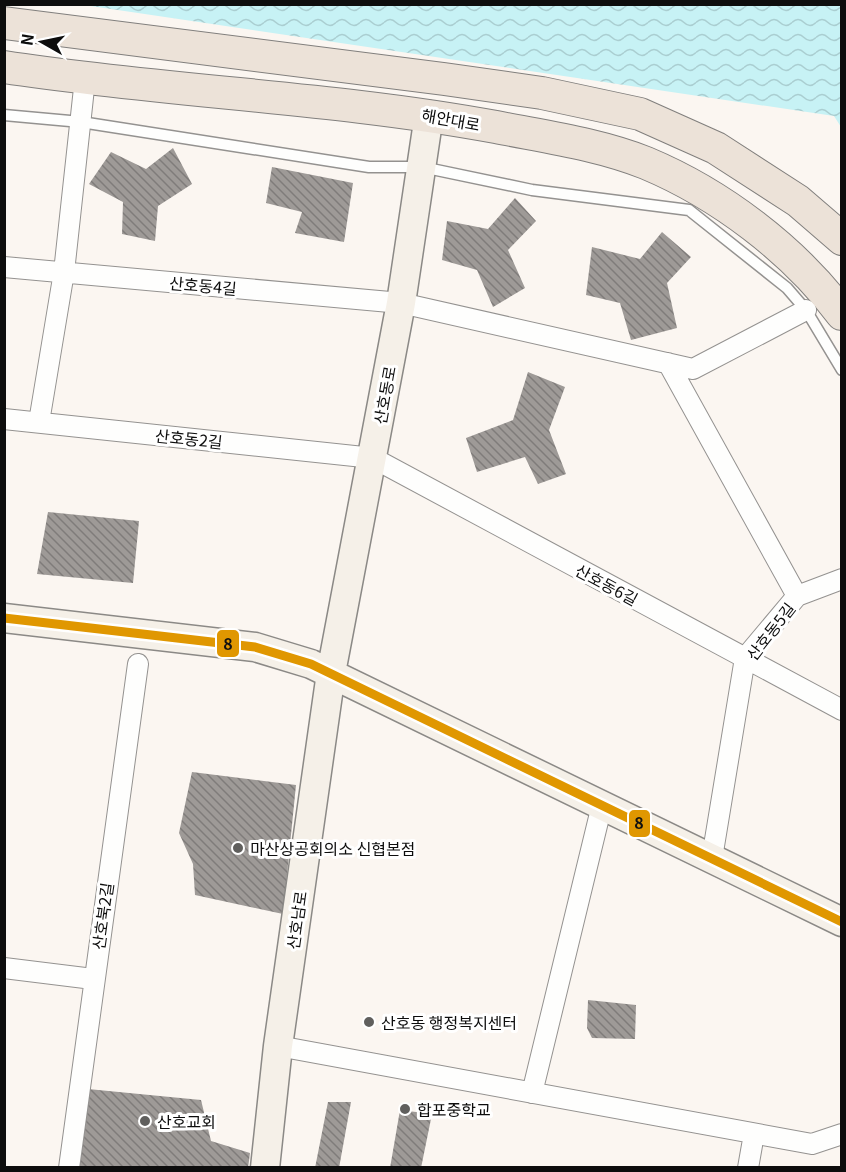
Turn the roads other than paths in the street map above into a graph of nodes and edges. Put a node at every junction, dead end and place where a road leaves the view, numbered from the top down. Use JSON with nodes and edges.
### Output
{"nodes":[{"id":1,"x":4,"y":23,"type":"edge"},
{"id":2,"x":4,"y":67,"type":"edge"},
{"id":3,"x":85,"y":79,"type":"junction"},
{"id":4,"x":4,"y":115,"type":"edge"},
{"id":5,"x":429,"y":115,"type":"junction"},
{"id":6,"x":81,"y":122,"type":"junction"},
{"id":7,"x":422,"y":167,"type":"junction"},
{"id":8,"x":842,"y":239,"type":"edge"},
{"id":9,"x":4,"y":267,"type":"edge"},
{"id":10,"x":64,"y":272,"type":"junction"},
{"id":11,"x":401,"y":303,"type":"junction"},
{"id":12,"x":806,"y":310,"type":"junction"},
{"id":13,"x":842,"y":314,"type":"edge"},
{"id":14,"x":668,"y":363,"type":"junction"},
{"id":15,"x":842,"y":369,"type":"edge"},
{"id":16,"x":4,"y":418,"type":"edge"},
{"id":17,"x":39,"y":422,"type":"junction"},
{"id":18,"x":373,"y":458,"type":"junction"},
{"id":19,"x":842,"y":579,"type":"edge"},
{"id":20,"x":798,"y":596,"type":"junction"},
{"id":21,"x":4,"y":618,"type":"edge"},
{"id":22,"x":745,"y":658,"type":"junction"},
{"id":23,"x":138,"y":664,"type":"dead end"},
{"id":24,"x":331,"y":673,"type":"junction"},
{"id":25,"x":842,"y":710,"type":"edge"},
{"id":26,"x":602,"y":805,"type":"junction"},
{"id":27,"x":712,"y":858,"type":"junction"},
{"id":28,"x":842,"y":922,"type":"edge"},
{"id":29,"x":4,"y":968,"type":"edge"},
{"id":30,"x":93,"y":979,"type":"junction"},
{"id":31,"x":278,"y":1046,"type":"junction"},
{"id":32,"x":532,"y":1093,"type":"junction"},
{"id":33,"x":754,"y":1134,"type":"junction"},
{"id":34,"x":842,"y":1134,"type":"edge"},
{"id":35,"x":69,"y":1167,"type":"edge"},
{"id":36,"x":266,"y":1167,"type":"edge"},
{"id":37,"x":748,"y":1167,"type":"edge"}],
"edges":[{"from":1,"to":8,"type":"main road"},
{"from":2,"to":3,"type":"main road","name":"해안대로"},
{"from":3,"to":5,"type":"main road","name":"해안대로"},
{"from":3,"to":6,"type":"street"},
{"from":4,"to":6,"type":"lane"},
{"from":5,"to":7,"type":"main road","name":"산호동로"},
{"from":5,"to":13,"type":"main road","name":"해안대로"},
{"from":6,"to":7,"type":"lane"},
{"from":6,"to":10,"type":"street"},
{"from":7,"to":11,"type":"main road","name":"산호동로"},
{"from":7,"to":12,"type":"lane"},
{"from":9,"to":10,"type":"street","name":"산호동4길"},
{"from":10,"to":11,"type":"street","name":"산호동4길"},
{"from":10,"to":17,"type":"street"},
{"from":11,"to":14,"type":"street","name":"산호동4길"},
{"from":11,"to":18,"type":"main road","name":"산호동로"},
{"from":12,"to":14,"type":"street","name":"산호동4길"},
{"from":12,"to":15,"type":"lane"},
{"from":14,"to":20,"type":"street","name":"산호동5길"},
{"from":16,"to":17,"type":"street","name":"산호동2길"},
{"from":17,"to":18,"type":"street","name":"산호동2길"},
{"from":18,"to":22,"type":"street","name":"산호동6길"},
{"from":18,"to":24,"type":"main road","name":"산호동로"},
{"from":19,"to":20,"type":"street"},
{"from":20,"to":22,"type":"street","name":"산호동5길"},
{"from":21,"to":24,"type":"main road"},
{"from":22,"to":25,"type":"street","name":"산호동6길"},
{"from":22,"to":27,"type":"street","name":"산호동5길"},
{"from":23,"to":30,"type":"street","name":"산호북2길"},
{"from":24,"to":26,"type":"main road"},
{"from":24,"to":31,"type":"main road","name":"산호남로"},
{"from":26,"to":27,"type":"main road"},
{"from":26,"to":32,"type":"street"},
{"from":27,"to":28,"type":"main road"},
{"from":29,"to":30,"type":"street"},
{"from":30,"to":35,"type":"street","name":"산호북2길"},
{"from":31,"to":32,"type":"street"},
{"from":31,"to":36,"type":"main road","name":"산호남로"},
{"from":32,"to":33,"type":"street"},
{"from":33,"to":34,"type":"street"},
{"from":33,"to":37,"type":"street"}]}
